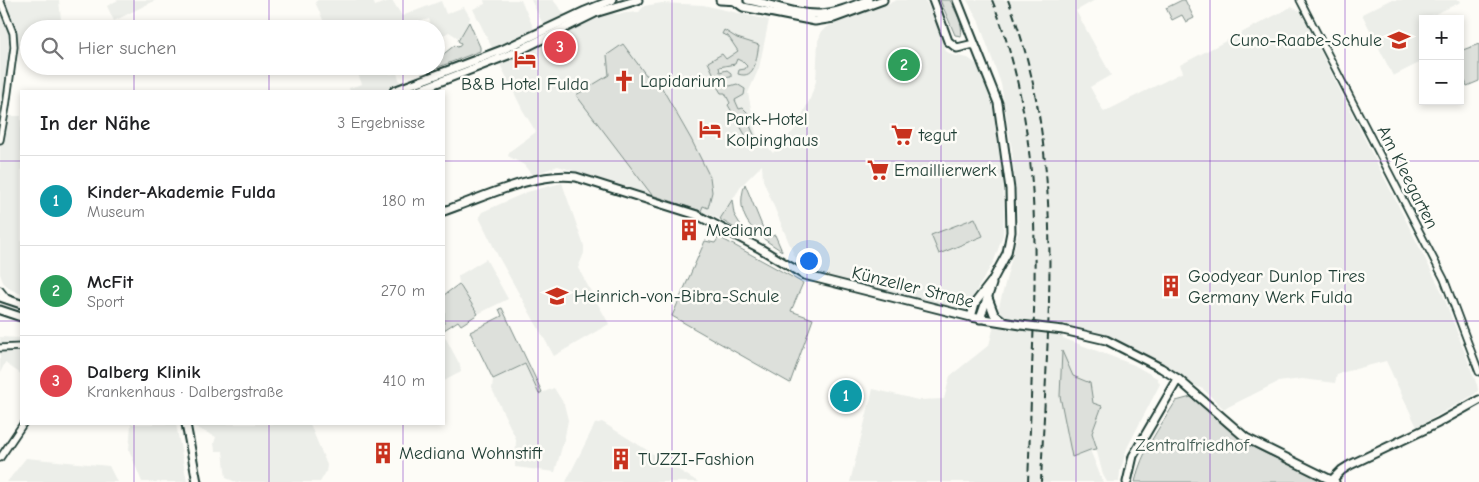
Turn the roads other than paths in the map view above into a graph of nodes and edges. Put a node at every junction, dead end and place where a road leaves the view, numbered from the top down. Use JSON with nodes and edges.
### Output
{"nodes":[{"id":1,"x":0,"y":0,"type":"edge"},
{"id":2,"x":612,"y":0,"type":"edge"},
{"id":3,"x":638,"y":0,"type":"edge"},
{"id":4,"x":720,"y":0,"type":"edge"},
{"id":5,"x":746,"y":0,"type":"edge"},
{"id":6,"x":868,"y":0,"type":"edge"},
{"id":7,"x":884,"y":0,"type":"edge"},
{"id":8,"x":932,"y":0,"type":"edge"},
{"id":9,"x":957,"y":0,"type":"edge"},
{"id":10,"x":1300,"y":0,"type":"edge"},
{"id":11,"x":736,"y":2,"type":"junction"},
{"id":12,"x":974,"y":44,"type":"junction"},
{"id":13,"x":445,"y":72,"type":"edge"},
{"id":14,"x":436,"y":75,"type":"edge"},
{"id":15,"x":397,"y":90,"type":"edge"},
{"id":16,"x":419,"y":90,"type":"edge"},
{"id":17,"x":0,"y":140,"type":"edge"},
{"id":18,"x":445,"y":212,"type":"edge"},
{"id":19,"x":992,"y":281,"type":"junction"},
{"id":20,"x":0,"y":290,"type":"edge"},
{"id":21,"x":0,"y":297,"type":"edge"},
{"id":22,"x":988,"y":298,"type":"junction"},
{"id":23,"x":8,"y":300,"type":"junction"},
{"id":24,"x":20,"y":304,"type":"edge"},
{"id":25,"x":0,"y":310,"type":"edge"},
{"id":26,"x":20,"y":317,"type":"edge"},
{"id":27,"x":971,"y":318,"type":"junction"},
{"id":28,"x":980,"y":319,"type":"junction"},
{"id":29,"x":1006,"y":323,"type":"junction"},
{"id":30,"x":20,"y":347,"type":"edge"},
{"id":31,"x":0,"y":348,"type":"edge"},
{"id":32,"x":1479,"y":372,"type":"edge"},
{"id":33,"x":1178,"y":379,"type":"junction"},
{"id":34,"x":1479,"y":400,"type":"edge"},
{"id":35,"x":22,"y":425,"type":"edge"},
{"id":36,"x":186,"y":425,"type":"edge"},
{"id":37,"x":0,"y":458,"type":"edge"},
{"id":38,"x":1334,"y":481,"type":"edge"},
{"id":39,"x":197,"y":482,"type":"edge"},
{"id":40,"x":1127,"y":482,"type":"edge"}],
"edges":[{"from":1,"to":17,"type":"street"},
{"from":2,"to":13,"type":"main road"},
{"from":3,"to":16,"type":"main road"},
{"from":4,"to":11,"type":"main road"},
{"from":5,"to":6,"type":"main road"},
{"from":5,"to":11,"type":"main road"},
{"from":7,"to":11,"type":"main road"},
{"from":8,"to":12,"type":"main road"},
{"from":9,"to":12,"type":"main road"},
{"from":10,"to":32,"type":"street","name":"Am Kleegarten"},
{"from":12,"to":19,"type":"main road"},
{"from":14,"to":15,"type":"main road"},
{"from":18,"to":27,"type":"main road","name":"Künzeller Straße"},
{"from":19,"to":22,"type":"main road"},
{"from":19,"to":27,"type":"main road"},
{"from":20,"to":23,"type":"street"},
{"from":21,"to":23,"type":"main road"},
{"from":22,"to":28,"type":"main road"},
{"from":22,"to":29,"type":"main road"},
{"from":23,"to":24,"type":"main road"},
{"from":25,"to":26,"type":"main road"},
{"from":27,"to":28,"type":"main road","name":"Künzeller Straße"},
{"from":28,"to":29,"type":"main road","name":"Künzeller Straße"},
{"from":29,"to":33,"type":"main road","name":"Künzeller Straße","bridge":true},
{"from":30,"to":31,"type":"street"},
{"from":33,"to":38,"type":"main road","name":"Künzeller Straße"},
{"from":33,"to":40,"type":"main road"},
{"from":34,"to":38,"type":"main road"},
{"from":35,"to":37,"type":"street"},
{"from":36,"to":39,"type":"main road"}]}
